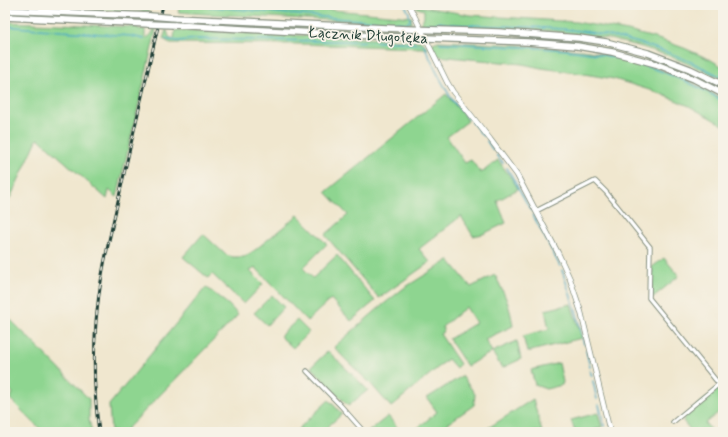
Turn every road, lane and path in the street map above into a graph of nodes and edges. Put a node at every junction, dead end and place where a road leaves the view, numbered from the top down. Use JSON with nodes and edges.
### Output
{"nodes":[{"id":1,"x":409,"y":5,"type":"edge"},
{"id":2,"x":5,"y":10,"type":"edge"},
{"id":3,"x":5,"y":18,"type":"edge"},
{"id":4,"x":420,"y":29,"type":"junction"},
{"id":5,"x":425,"y":38,"type":"junction"},
{"id":6,"x":723,"y":85,"type":"edge"},
{"id":7,"x":723,"y":94,"type":"edge"},
{"id":8,"x":536,"y":211,"type":"junction"},
{"id":9,"x":307,"y":371,"type":"dead end"},
{"id":10,"x":719,"y":384,"type":"junction"},
{"id":11,"x":723,"y":389,"type":"edge"},
{"id":12,"x":673,"y":422,"type":"dead end"},
{"id":13,"x":364,"y":432,"type":"edge"},
{"id":14,"x":610,"y":432,"type":"edge"}],
"edges":[{"from":1,"to":4,"type":"street"},
{"from":2,"to":4,"type":"main road","name":"Łącznik Długołęka","bridge":true},
{"from":3,"to":5,"type":"main road","name":"Łącznik Długołęka","bridge":true},
{"from":4,"to":5,"type":"street"},
{"from":4,"to":6,"type":"main road","name":"Łącznik Długołęka"},
{"from":5,"to":7,"type":"main road","name":"Łącznik Długołęka"},
{"from":5,"to":8,"type":"street"},
{"from":8,"to":10,"type":"street"},
{"from":8,"to":14,"type":"street"},
{"from":9,"to":13,"type":"street"},
{"from":10,"to":11,"type":"street"},
{"from":10,"to":12,"type":"street"}]}
